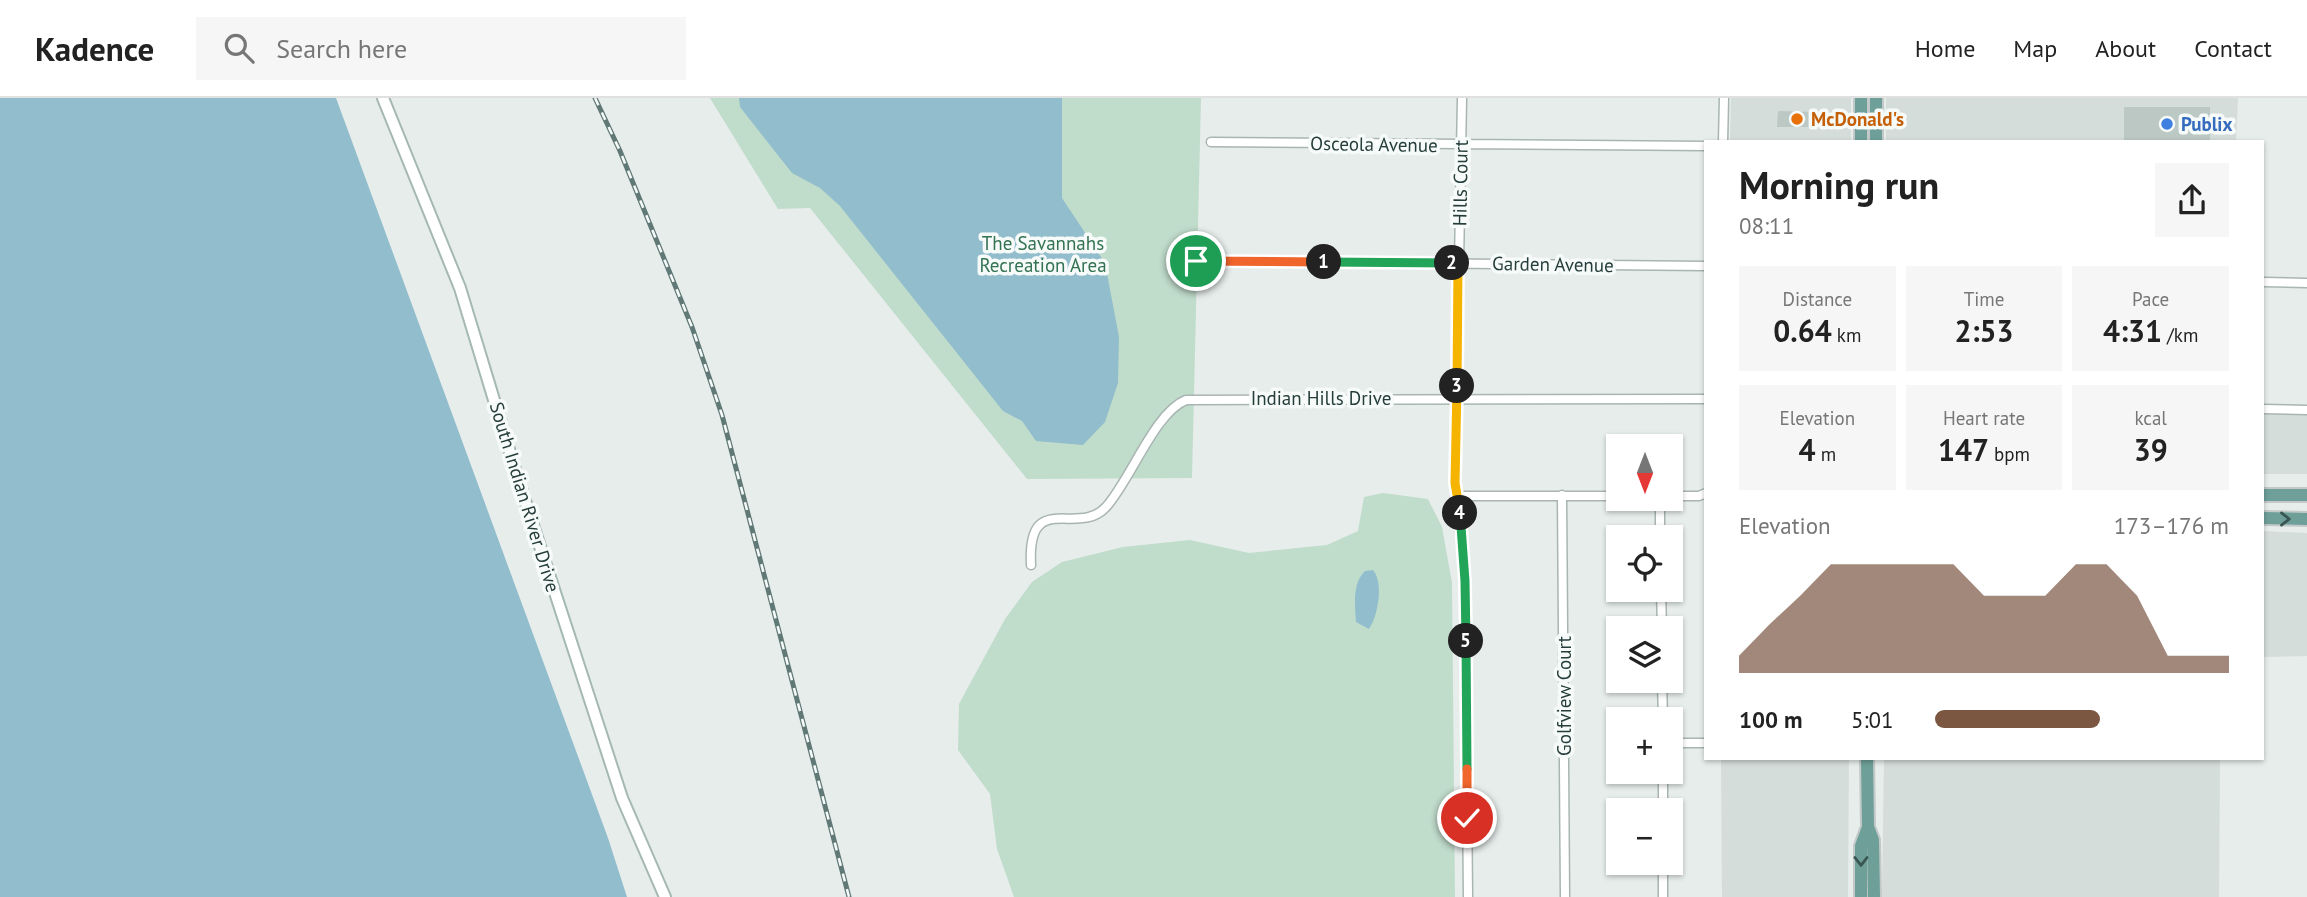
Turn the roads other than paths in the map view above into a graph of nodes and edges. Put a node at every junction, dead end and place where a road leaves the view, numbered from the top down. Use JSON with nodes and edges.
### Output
{"nodes":[{"id":1,"x":383,"y":98,"type":"edge"},
{"id":2,"x":1462,"y":98,"type":"edge"},
{"id":3,"x":1724,"y":98,"type":"edge"},
{"id":4,"x":1862,"y":98,"type":"edge"},
{"id":5,"x":1876,"y":98,"type":"edge"},
{"id":6,"x":1877,"y":126,"type":"junction"},
{"id":7,"x":1723,"y":140,"type":"edge"},
{"id":8,"x":1861,"y":140,"type":"edge"},
{"id":9,"x":1877,"y":140,"type":"edge"},
{"id":10,"x":1211,"y":142,"type":"dead end"},
{"id":11,"x":1460,"y":145,"type":"junction"},
{"id":12,"x":1704,"y":146,"type":"edge"},
{"id":13,"x":1190,"y":261,"type":"dead end"},
{"id":14,"x":1458,"y":264,"type":"junction"},
{"id":15,"x":1704,"y":266,"type":"edge"},
{"id":16,"x":2264,"y":282,"type":"edge"},
{"id":17,"x":2307,"y":283,"type":"edge"},
{"id":18,"x":1457,"y":398,"type":"junction"},
{"id":19,"x":1704,"y":399,"type":"edge"},
{"id":20,"x":2264,"y":409,"type":"edge"},
{"id":21,"x":2307,"y":410,"type":"edge"},
{"id":22,"x":1704,"y":494,"type":"edge"},
{"id":23,"x":1562,"y":495,"type":"junction"},
{"id":24,"x":2264,"y":495,"type":"edge"},
{"id":25,"x":2307,"y":495,"type":"edge"},
{"id":26,"x":1458,"y":496,"type":"junction"},
{"id":27,"x":1606,"y":496,"type":"edge"},
{"id":28,"x":1684,"y":496,"type":"edge"},
{"id":29,"x":2264,"y":519,"type":"edge"},
{"id":30,"x":2307,"y":519,"type":"edge"},
{"id":31,"x":1031,"y":565,"type":"dead end"},
{"id":32,"x":1683,"y":743,"type":"edge"},
{"id":33,"x":1704,"y":743,"type":"edge"},
{"id":34,"x":1867,"y":760,"type":"edge"},
{"id":35,"x":1867,"y":827,"type":"junction"},
{"id":36,"x":1663,"y":875,"type":"edge"},
{"id":37,"x":665,"y":897,"type":"edge"},
{"id":38,"x":1468,"y":897,"type":"edge"},
{"id":39,"x":1565,"y":897,"type":"edge"},
{"id":40,"x":1663,"y":897,"type":"edge"},
{"id":41,"x":1861,"y":897,"type":"edge"},
{"id":42,"x":1874,"y":897,"type":"edge"}],
"edges":[{"from":1,"to":37,"type":"main road","name":"South Indian River Drive"},
{"from":2,"to":11,"type":"street","name":"Hills Court"},
{"from":3,"to":7,"type":"street"},
{"from":4,"to":6,"type":"main road"},
{"from":4,"to":8,"type":"main road"},
{"from":5,"to":6,"type":"main road"},
{"from":6,"to":9,"type":"main road"},
{"from":10,"to":11,"type":"street","name":"Osceola Avenue"},
{"from":11,"to":12,"type":"street","name":"Osceola Avenue"},
{"from":11,"to":14,"type":"street","name":"Hills Court"},
{"from":13,"to":14,"type":"street","name":"Garden Avenue"},
{"from":14,"to":15,"type":"street","name":"Garden Avenue"},
{"from":14,"to":18,"type":"street","name":"Hills Court"},
{"from":16,"to":17,"type":"street"},
{"from":18,"to":19,"type":"street","name":"Indian Hills Drive"},
{"from":18,"to":26,"type":"street","name":"Hills Court"},
{"from":18,"to":31,"type":"street","name":"Indian Hills Drive"},
{"from":20,"to":21,"type":"street"},
{"from":22,"to":28,"type":"street"},
{"from":23,"to":26,"type":"street"},
{"from":23,"to":27,"type":"street"},
{"from":23,"to":39,"type":"street","name":"Golfview Court"},
{"from":24,"to":25,"type":"main road"},
{"from":26,"to":38,"type":"street","name":"Hills Court"},
{"from":29,"to":30,"type":"main road","one_way":true},
{"from":32,"to":33,"type":"street"},
{"from":34,"to":35,"type":"main road"},
{"from":35,"to":41,"type":"main road","one_way":true},
{"from":35,"to":42,"type":"main road"},
{"from":36,"to":40,"type":"street"}]}
